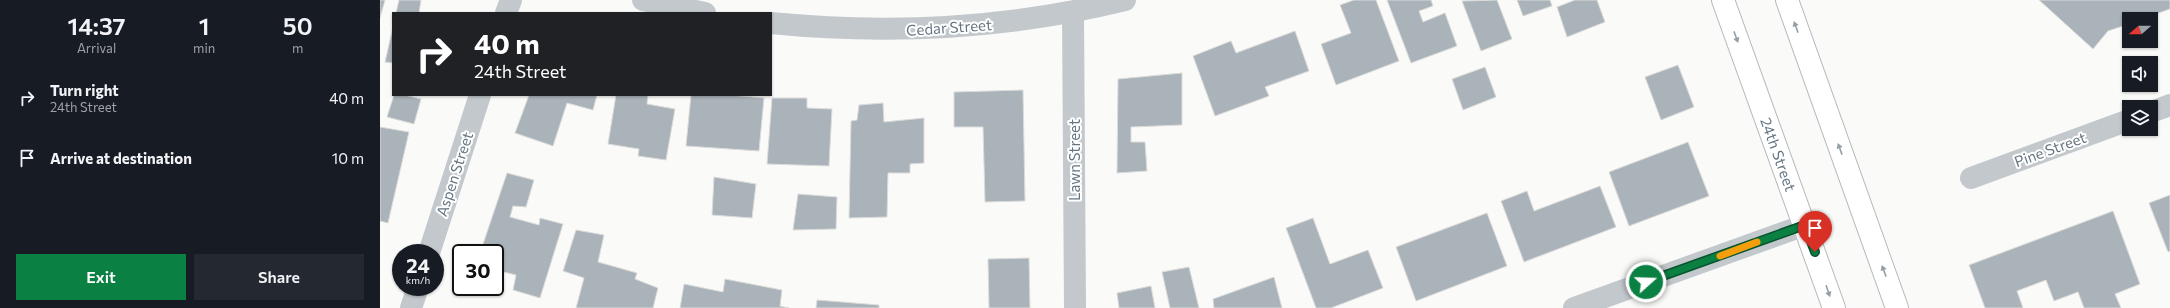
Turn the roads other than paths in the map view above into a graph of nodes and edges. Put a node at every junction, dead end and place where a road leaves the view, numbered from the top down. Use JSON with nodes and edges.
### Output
{"nodes":[{"id":1,"x":510,"y":0,"type":"edge"},
{"id":2,"x":642,"y":0,"type":"edge"},
{"id":3,"x":1125,"y":0,"type":"edge"},
{"id":4,"x":1723,"y":0,"type":"edge"},
{"id":5,"x":1787,"y":0,"type":"edge"},
{"id":6,"x":506,"y":12,"type":"edge"},
{"id":7,"x":700,"y":12,"type":"edge"},
{"id":8,"x":1073,"y":13,"type":"junction"},
{"id":9,"x":772,"y":23,"type":"edge"},
{"id":10,"x":480,"y":96,"type":"edge"},
{"id":11,"x":2170,"y":105,"type":"edge"},
{"id":12,"x":2158,"y":109,"type":"edge"},
{"id":13,"x":2122,"y":123,"type":"edge"},
{"id":14,"x":1971,"y":178,"type":"dead end"},
{"id":15,"x":1805,"y":225,"type":"junction"},
{"id":16,"x":432,"y":244,"type":"edge"},
{"id":17,"x":415,"y":296,"type":"edge"},
{"id":18,"x":411,"y":308,"type":"edge"},
{"id":19,"x":1075,"y":308,"type":"edge"},
{"id":20,"x":1574,"y":308,"type":"edge"},
{"id":21,"x":1834,"y":308,"type":"edge"},
{"id":22,"x":1897,"y":308,"type":"edge"}],
"edges":[{"from":1,"to":6,"type":"street"},
{"from":2,"to":7,"type":"street"},
{"from":3,"to":8,"type":"street","name":"Cedar Street"},
{"from":4,"to":15,"type":"main road","name":"24th Street","one_way":true},
{"from":22,"to":5,"type":"main road","one_way":true},
{"from":8,"to":9,"type":"street","name":"Cedar Street"},
{"from":8,"to":19,"type":"street","name":"Lawn Street"},
{"from":10,"to":16,"type":"street","name":"Aspen Street"},
{"from":11,"to":12,"type":"street"},
{"from":13,"to":14,"type":"street","name":"Pine Street"},
{"from":15,"to":20,"type":"street"},
{"from":15,"to":21,"type":"main road","name":"24th Street","one_way":true},
{"from":17,"to":18,"type":"street"}]}
